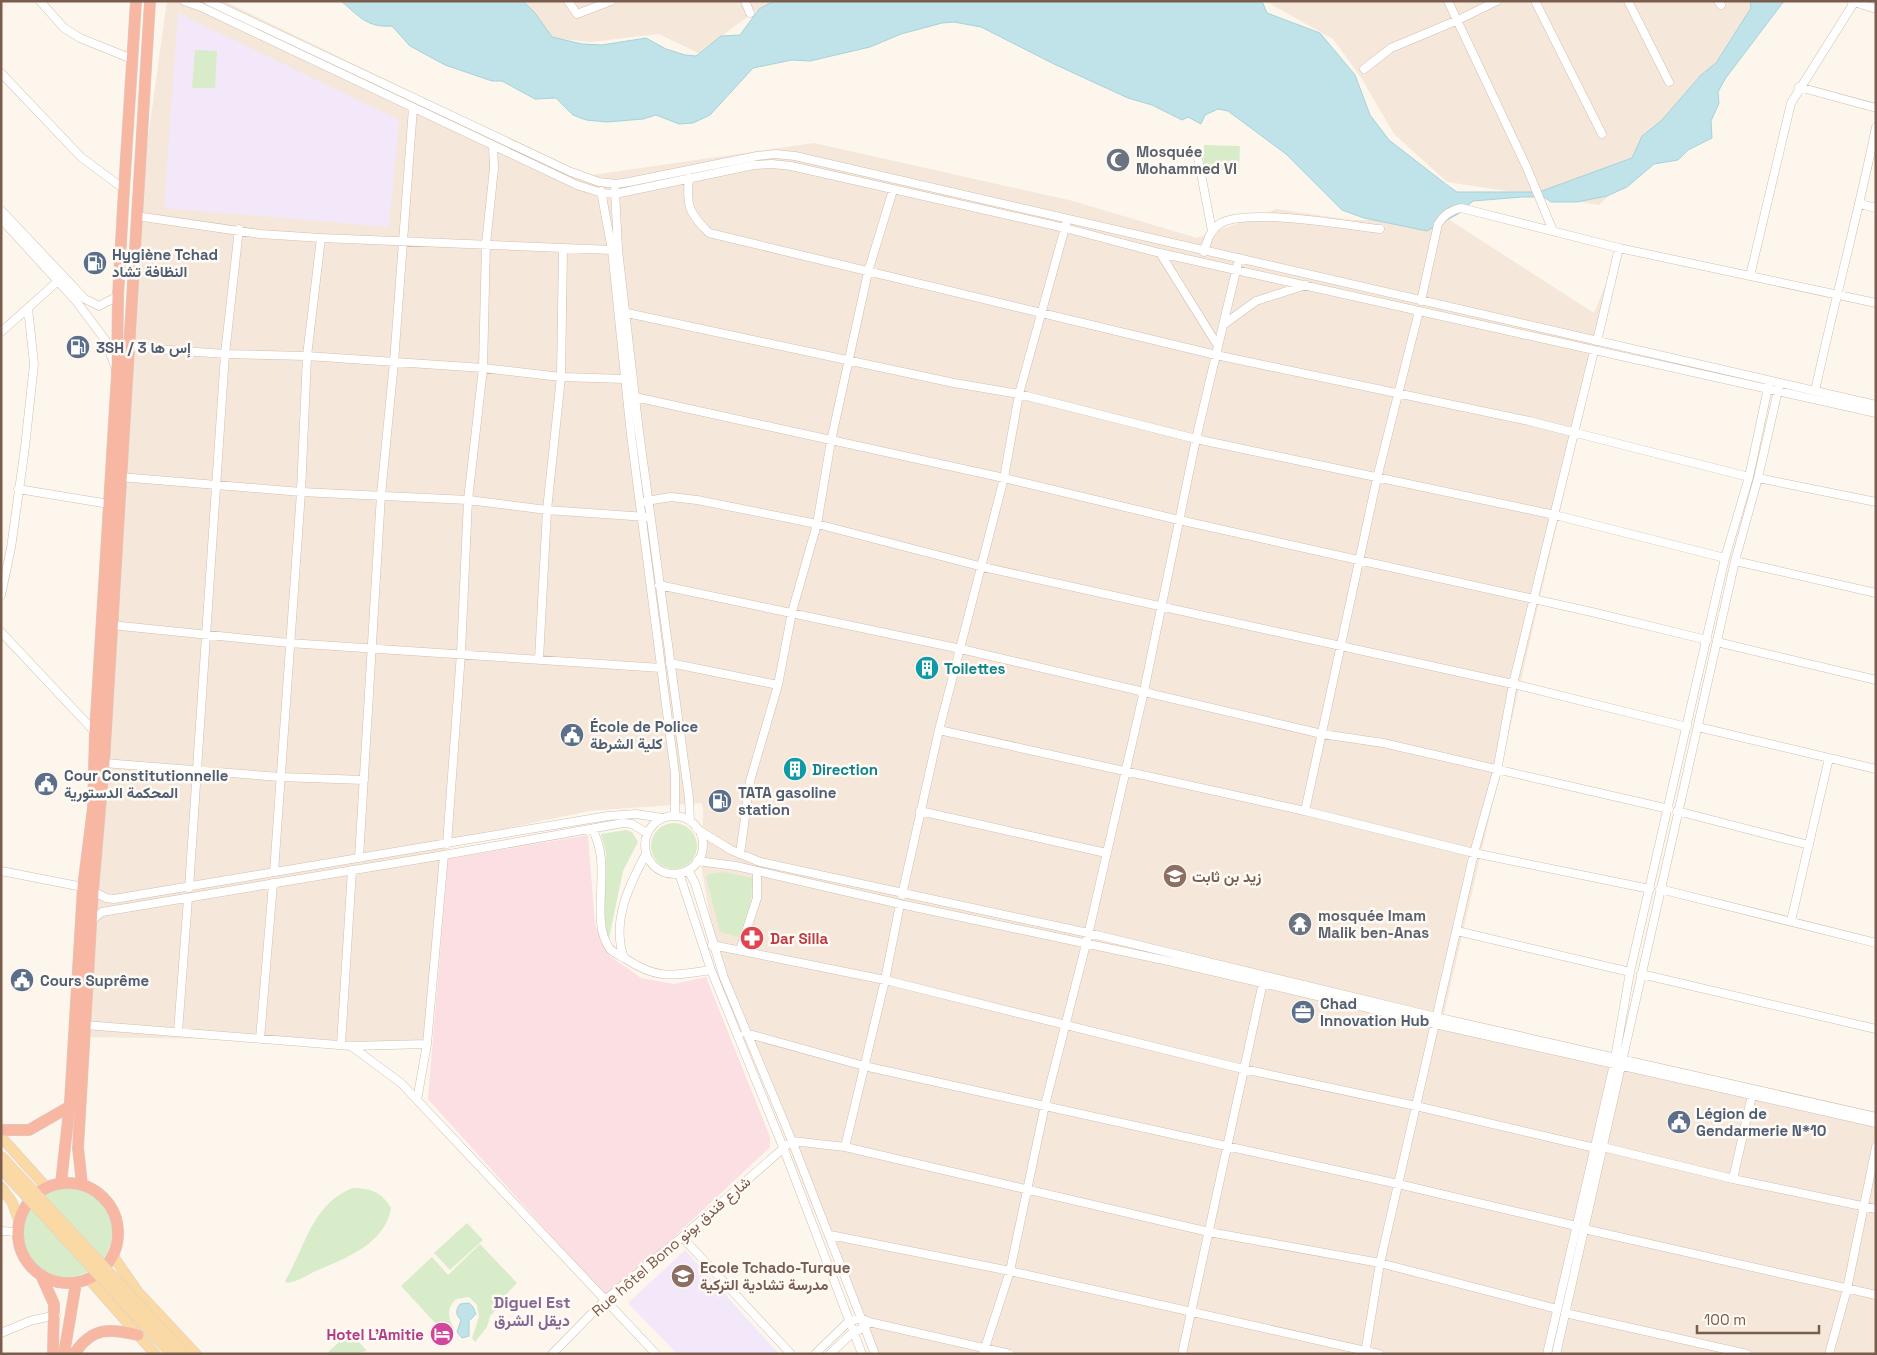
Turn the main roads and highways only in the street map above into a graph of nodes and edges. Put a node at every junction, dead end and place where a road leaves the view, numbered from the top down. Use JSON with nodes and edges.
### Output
{"nodes":[{"id":1,"x":136,"y":1,"type":"edge"},
{"id":2,"x":150,"y":1,"type":"edge"},
{"id":3,"x":88,"y":889,"type":"junction"},
{"id":4,"x":69,"y":1107,"type":"junction"},
{"id":5,"x":1,"y":1130,"type":"edge"},
{"id":6,"x":1,"y":1137,"type":"edge"},
{"id":7,"x":1,"y":1156,"type":"edge"},
{"id":8,"x":1,"y":1169,"type":"edge"},
{"id":9,"x":61,"y":1182,"type":"junction"},
{"id":10,"x":82,"y":1184,"type":"junction"},
{"id":11,"x":1,"y":1187,"type":"edge"},
{"id":12,"x":46,"y":1187,"type":"junction"},
{"id":13,"x":18,"y":1226,"type":"junction"},
{"id":14,"x":113,"y":1256,"type":"junction"},
{"id":15,"x":41,"y":1275,"type":"junction"},
{"id":16,"x":89,"y":1279,"type":"junction"},
{"id":17,"x":76,"y":1283,"type":"junction"},
{"id":18,"x":138,"y":1335,"type":"junction"},
{"id":19,"x":53,"y":1354,"type":"edge"},
{"id":20,"x":64,"y":1354,"type":"edge"},
{"id":21,"x":74,"y":1354,"type":"edge"},
{"id":22,"x":155,"y":1354,"type":"edge"},
{"id":23,"x":171,"y":1354,"type":"edge"},
{"id":24,"x":185,"y":1354,"type":"edge"},
{"id":25,"x":196,"y":1354,"type":"edge"}],
"edges":[{"from":1,"to":3,"type":"highway"},
{"from":2,"to":3,"type":"highway"},
{"from":3,"to":4,"type":"highway"},
{"from":3,"to":10,"type":"highway"},
{"from":4,"to":5,"type":"highway"},
{"from":4,"to":9,"type":"highway"},
{"from":6,"to":12,"type":"main road"},
{"from":7,"to":24,"type":"main road","bridge":true},
{"from":8,"to":23,"type":"main road","bridge":true},
{"from":9,"to":10,"type":"highway"},
{"from":9,"to":12,"type":"highway"},
{"from":10,"to":14,"type":"highway"},
{"from":11,"to":13,"type":"main road"},
{"from":12,"to":13,"type":"highway"},
{"from":13,"to":15,"type":"highway"},
{"from":14,"to":16,"type":"highway"},
{"from":14,"to":25,"type":"main road"},
{"from":15,"to":17,"type":"highway"},
{"from":15,"to":19,"type":"highway"},
{"from":16,"to":17,"type":"highway"},
{"from":16,"to":18,"type":"main road"},
{"from":17,"to":20,"type":"highway"},
{"from":18,"to":21,"type":"highway"},
{"from":18,"to":22,"type":"main road"}]}
